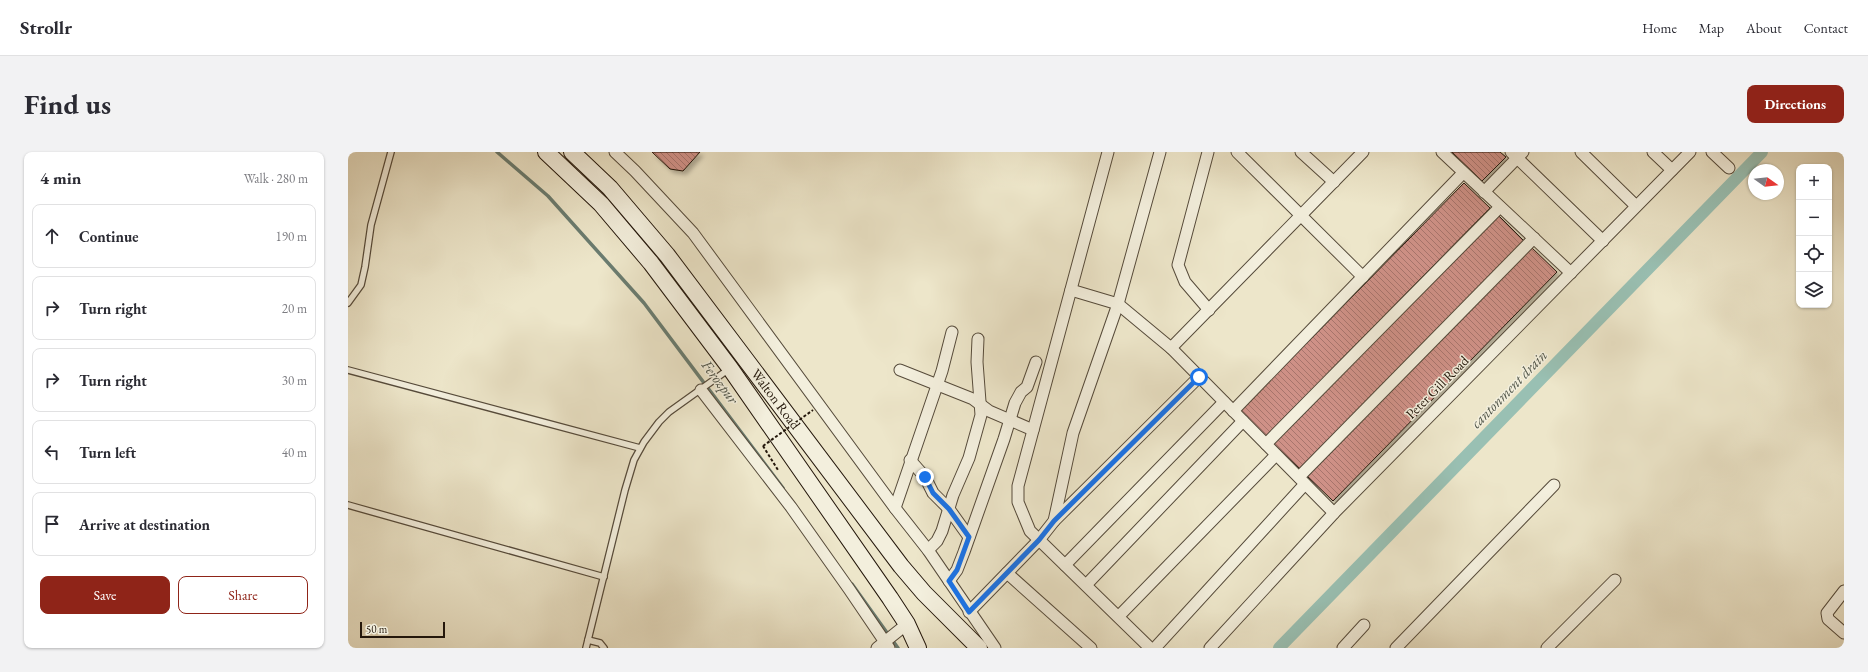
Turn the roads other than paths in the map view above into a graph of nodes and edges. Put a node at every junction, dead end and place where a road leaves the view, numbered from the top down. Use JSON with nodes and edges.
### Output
{"nodes":[{"id":1,"x":390,"y":152,"type":"edge"},
{"id":2,"x":546,"y":152,"type":"edge"},
{"id":3,"x":572,"y":152,"type":"edge"},
{"id":4,"x":615,"y":152,"type":"edge"},
{"id":5,"x":1108,"y":152,"type":"edge"},
{"id":6,"x":1160,"y":152,"type":"edge"},
{"id":7,"x":1208,"y":152,"type":"edge"},
{"id":8,"x":1237,"y":152,"type":"edge"},
{"id":9,"x":1301,"y":152,"type":"edge"},
{"id":10,"x":1363,"y":152,"type":"edge"},
{"id":11,"x":1442,"y":152,"type":"edge"},
{"id":12,"x":1581,"y":152,"type":"edge"},
{"id":13,"x":1653,"y":152,"type":"edge"},
{"id":14,"x":1690,"y":152,"type":"edge"},
{"id":15,"x":1712,"y":152,"type":"edge"},
{"id":16,"x":1517,"y":154,"type":"edge"},
{"id":17,"x":1729,"y":168,"type":"dead end"},
{"id":18,"x":1672,"y":170,"type":"junction"},
{"id":19,"x":1463,"y":173,"type":"junction"},
{"id":20,"x":1334,"y":182,"type":"junction"},
{"id":21,"x":1484,"y":192,"type":"junction"},
{"id":22,"x":1636,"y":206,"type":"junction"},
{"id":23,"x":1500,"y":207,"type":"junction"},
{"id":24,"x":1301,"y":216,"type":"junction"},
{"id":25,"x":1534,"y":238,"type":"junction"},
{"id":26,"x":1603,"y":240,"type":"junction"},
{"id":27,"x":1571,"y":273,"type":"junction"},
{"id":28,"x":1363,"y":277,"type":"junction"},
{"id":29,"x":1071,"y":290,"type":"junction"},
{"id":30,"x":348,"y":303,"type":"edge"},
{"id":31,"x":1118,"y":304,"type":"junction"},
{"id":32,"x":1209,"y":310,"type":"junction"},
{"id":33,"x":952,"y":332,"type":"dead end"},
{"id":34,"x":978,"y":338,"type":"dead end"},
{"id":35,"x":1171,"y":348,"type":"junction"},
{"id":36,"x":1036,"y":362,"type":"dead end"},
{"id":37,"x":730,"y":368,"type":"junction"},
{"id":38,"x":348,"y":370,"type":"edge"},
{"id":39,"x":900,"y":370,"type":"dead end"},
{"id":40,"x":1199,"y":377,"type":"junction"},
{"id":41,"x":937,"y":384,"type":"junction"},
{"id":42,"x":698,"y":392,"type":"junction"},
{"id":43,"x":1224,"y":402,"type":"junction"},
{"id":44,"x":980,"y":406,"type":"junction"},
{"id":45,"x":1233,"y":411,"type":"junction"},
{"id":46,"x":1009,"y":421,"type":"junction"},
{"id":47,"x":1243,"y":421,"type":"junction"},
{"id":48,"x":1033,"y":430,"type":"junction"},
{"id":49,"x":1266,"y":444,"type":"junction"},
{"id":50,"x":640,"y":448,"type":"junction"},
{"id":51,"x":1276,"y":455,"type":"junction"},
{"id":52,"x":910,"y":460,"type":"junction"},
{"id":53,"x":1302,"y":480,"type":"junction"},
{"id":54,"x":1554,"y":485,"type":"dead end"},
{"id":55,"x":348,"y":505,"type":"edge"},
{"id":56,"x":895,"y":508,"type":"junction"},
{"id":57,"x":949,"y":509,"type":"junction"},
{"id":58,"x":1334,"y":513,"type":"junction"},
{"id":59,"x":1054,"y":521,"type":"junction"},
{"id":60,"x":969,"y":537,"type":"junction"},
{"id":61,"x":1039,"y":540,"type":"junction"},
{"id":62,"x":928,"y":550,"type":"junction"},
{"id":63,"x":1065,"y":565,"type":"junction"},
{"id":64,"x":1007,"y":573,"type":"junction"},
{"id":65,"x":604,"y":577,"type":"junction"},
{"id":66,"x":1615,"y":580,"type":"dead end"},
{"id":67,"x":949,"y":581,"type":"junction"},
{"id":68,"x":1086,"y":585,"type":"junction"},
{"id":69,"x":1844,"y":591,"type":"edge"},
{"id":70,"x":924,"y":593,"type":"junction"},
{"id":71,"x":969,"y":612,"type":"junction"},
{"id":72,"x":1119,"y":616,"type":"junction"},
{"id":73,"x":906,"y":624,"type":"junction"},
{"id":74,"x":1364,"y":625,"type":"dead end"},
{"id":75,"x":1844,"y":634,"type":"edge"},
{"id":76,"x":588,"y":640,"type":"junction"},
{"id":77,"x":883,"y":646,"type":"edge"},
{"id":78,"x":586,"y":648,"type":"edge"},
{"id":79,"x":604,"y":648,"type":"edge"},
{"id":80,"x":918,"y":648,"type":"edge"},
{"id":81,"x":923,"y":648,"type":"edge"},
{"id":82,"x":966,"y":648,"type":"edge"},
{"id":83,"x":979,"y":648,"type":"edge"},
{"id":84,"x":995,"y":648,"type":"edge"},
{"id":85,"x":1091,"y":648,"type":"edge"},
{"id":86,"x":1150,"y":648,"type":"edge"},
{"id":87,"x":1155,"y":648,"type":"edge"},
{"id":88,"x":1210,"y":648,"type":"edge"},
{"id":89,"x":1343,"y":648,"type":"edge"},
{"id":90,"x":1396,"y":648,"type":"edge"},
{"id":91,"x":1547,"y":648,"type":"edge"}],
"edges":[{"from":1,"to":30,"type":"lane"},
{"from":2,"to":37,"type":"main road","name":"Walton Road"},
{"from":3,"to":70,"type":"main road","name":"Walton Road"},
{"from":4,"to":56,"type":"street"},
{"from":5,"to":29,"type":"street"},
{"from":6,"to":31,"type":"street"},
{"from":7,"to":32,"type":"street"},
{"from":8,"to":24,"type":"street"},
{"from":9,"to":20,"type":"street"},
{"from":10,"to":20,"type":"street"},
{"from":11,"to":19,"type":"street"},
{"from":12,"to":22,"type":"street"},
{"from":13,"to":18,"type":"street"},
{"from":14,"to":18,"type":"street","name":"Peter Gill Road"},
{"from":15,"to":17,"type":"street"},
{"from":16,"to":21,"type":"street"},
{"from":16,"to":26,"type":"street"},
{"from":18,"to":22,"type":"street","name":"Peter Gill Road"},
{"from":19,"to":21,"type":"street"},
{"from":19,"to":28,"type":"street"},
{"from":20,"to":24,"type":"street"},
{"from":21,"to":23,"type":"street"},
{"from":22,"to":26,"type":"street","name":"Peter Gill Road"},
{"from":23,"to":25,"type":"street"},
{"from":23,"to":49,"type":"street"},
{"from":24,"to":28,"type":"street"},
{"from":24,"to":32,"type":"street"},
{"from":25,"to":27,"type":"street"},
{"from":25,"to":53,"type":"street"},
{"from":26,"to":27,"type":"street","name":"Peter Gill Road"},
{"from":27,"to":58,"type":"street","name":"Peter Gill Road"},
{"from":28,"to":45,"type":"street"},
{"from":29,"to":31,"type":"street"},
{"from":29,"to":48,"type":"street"},
{"from":31,"to":35,"type":"street"},
{"from":31,"to":59,"type":"street"},
{"from":32,"to":35,"type":"street"},
{"from":33,"to":41,"type":"street"},
{"from":34,"to":44,"type":"street"},
{"from":35,"to":40,"type":"street"},
{"from":36,"to":46,"type":"street"},
{"from":37,"to":42,"type":"lane"},
{"from":37,"to":73,"type":"main road","name":"Walton Road"},
{"from":38,"to":50,"type":"lane"},
{"from":39,"to":41,"type":"street"},
{"from":40,"to":43,"type":"street"},
{"from":40,"to":59,"type":"street"},
{"from":41,"to":44,"type":"street"},
{"from":41,"to":52,"type":"street"},
{"from":42,"to":50,"type":"lane"},
{"from":42,"to":77,"type":"street"},
{"from":43,"to":45,"type":"street"},
{"from":43,"to":63,"type":"street"},
{"from":44,"to":46,"type":"street"},
{"from":44,"to":57,"type":"street"},
{"from":45,"to":47,"type":"street"},
{"from":46,"to":48,"type":"street"},
{"from":46,"to":60,"type":"street"},
{"from":47,"to":49,"type":"street"},
{"from":47,"to":68,"type":"street"},
{"from":48,"to":61,"type":"street"},
{"from":49,"to":51,"type":"street"},
{"from":50,"to":65,"type":"lane"},
{"from":51,"to":53,"type":"street"},
{"from":51,"to":72,"type":"street"},
{"from":52,"to":56,"type":"street"},
{"from":52,"to":57,"type":"street"},
{"from":53,"to":58,"type":"street"},
{"from":53,"to":87,"type":"street"},
{"from":54,"to":90,"type":"street"},
{"from":55,"to":65,"type":"lane"},
{"from":56,"to":62,"type":"street"},
{"from":57,"to":60,"type":"street"},
{"from":57,"to":62,"type":"street"},
{"from":58,"to":88,"type":"street","name":"Peter Gill Road"},
{"from":59,"to":61,"type":"street"},
{"from":60,"to":67,"type":"street"},
{"from":61,"to":63,"type":"street"},
{"from":61,"to":64,"type":"street"},
{"from":62,"to":67,"type":"street"},
{"from":63,"to":68,"type":"street"},
{"from":64,"to":71,"type":"street"},
{"from":64,"to":85,"type":"street"},
{"from":65,"to":76,"type":"lane"},
{"from":66,"to":91,"type":"street"},
{"from":67,"to":71,"type":"street"},
{"from":68,"to":72,"type":"street"},
{"from":69,"to":75,"type":"street"},
{"from":70,"to":82,"type":"main road"},
{"from":70,"to":83,"type":"main road","name":"Walton Road"},
{"from":71,"to":84,"type":"street"},
{"from":72,"to":86,"type":"street"},
{"from":73,"to":77,"type":"street"},
{"from":73,"to":80,"type":"main road","name":"Walton Road"},
{"from":73,"to":81,"type":"main road"},
{"from":74,"to":89,"type":"street"},
{"from":76,"to":78,"type":"lane"},
{"from":76,"to":79,"type":"lane"}]}
